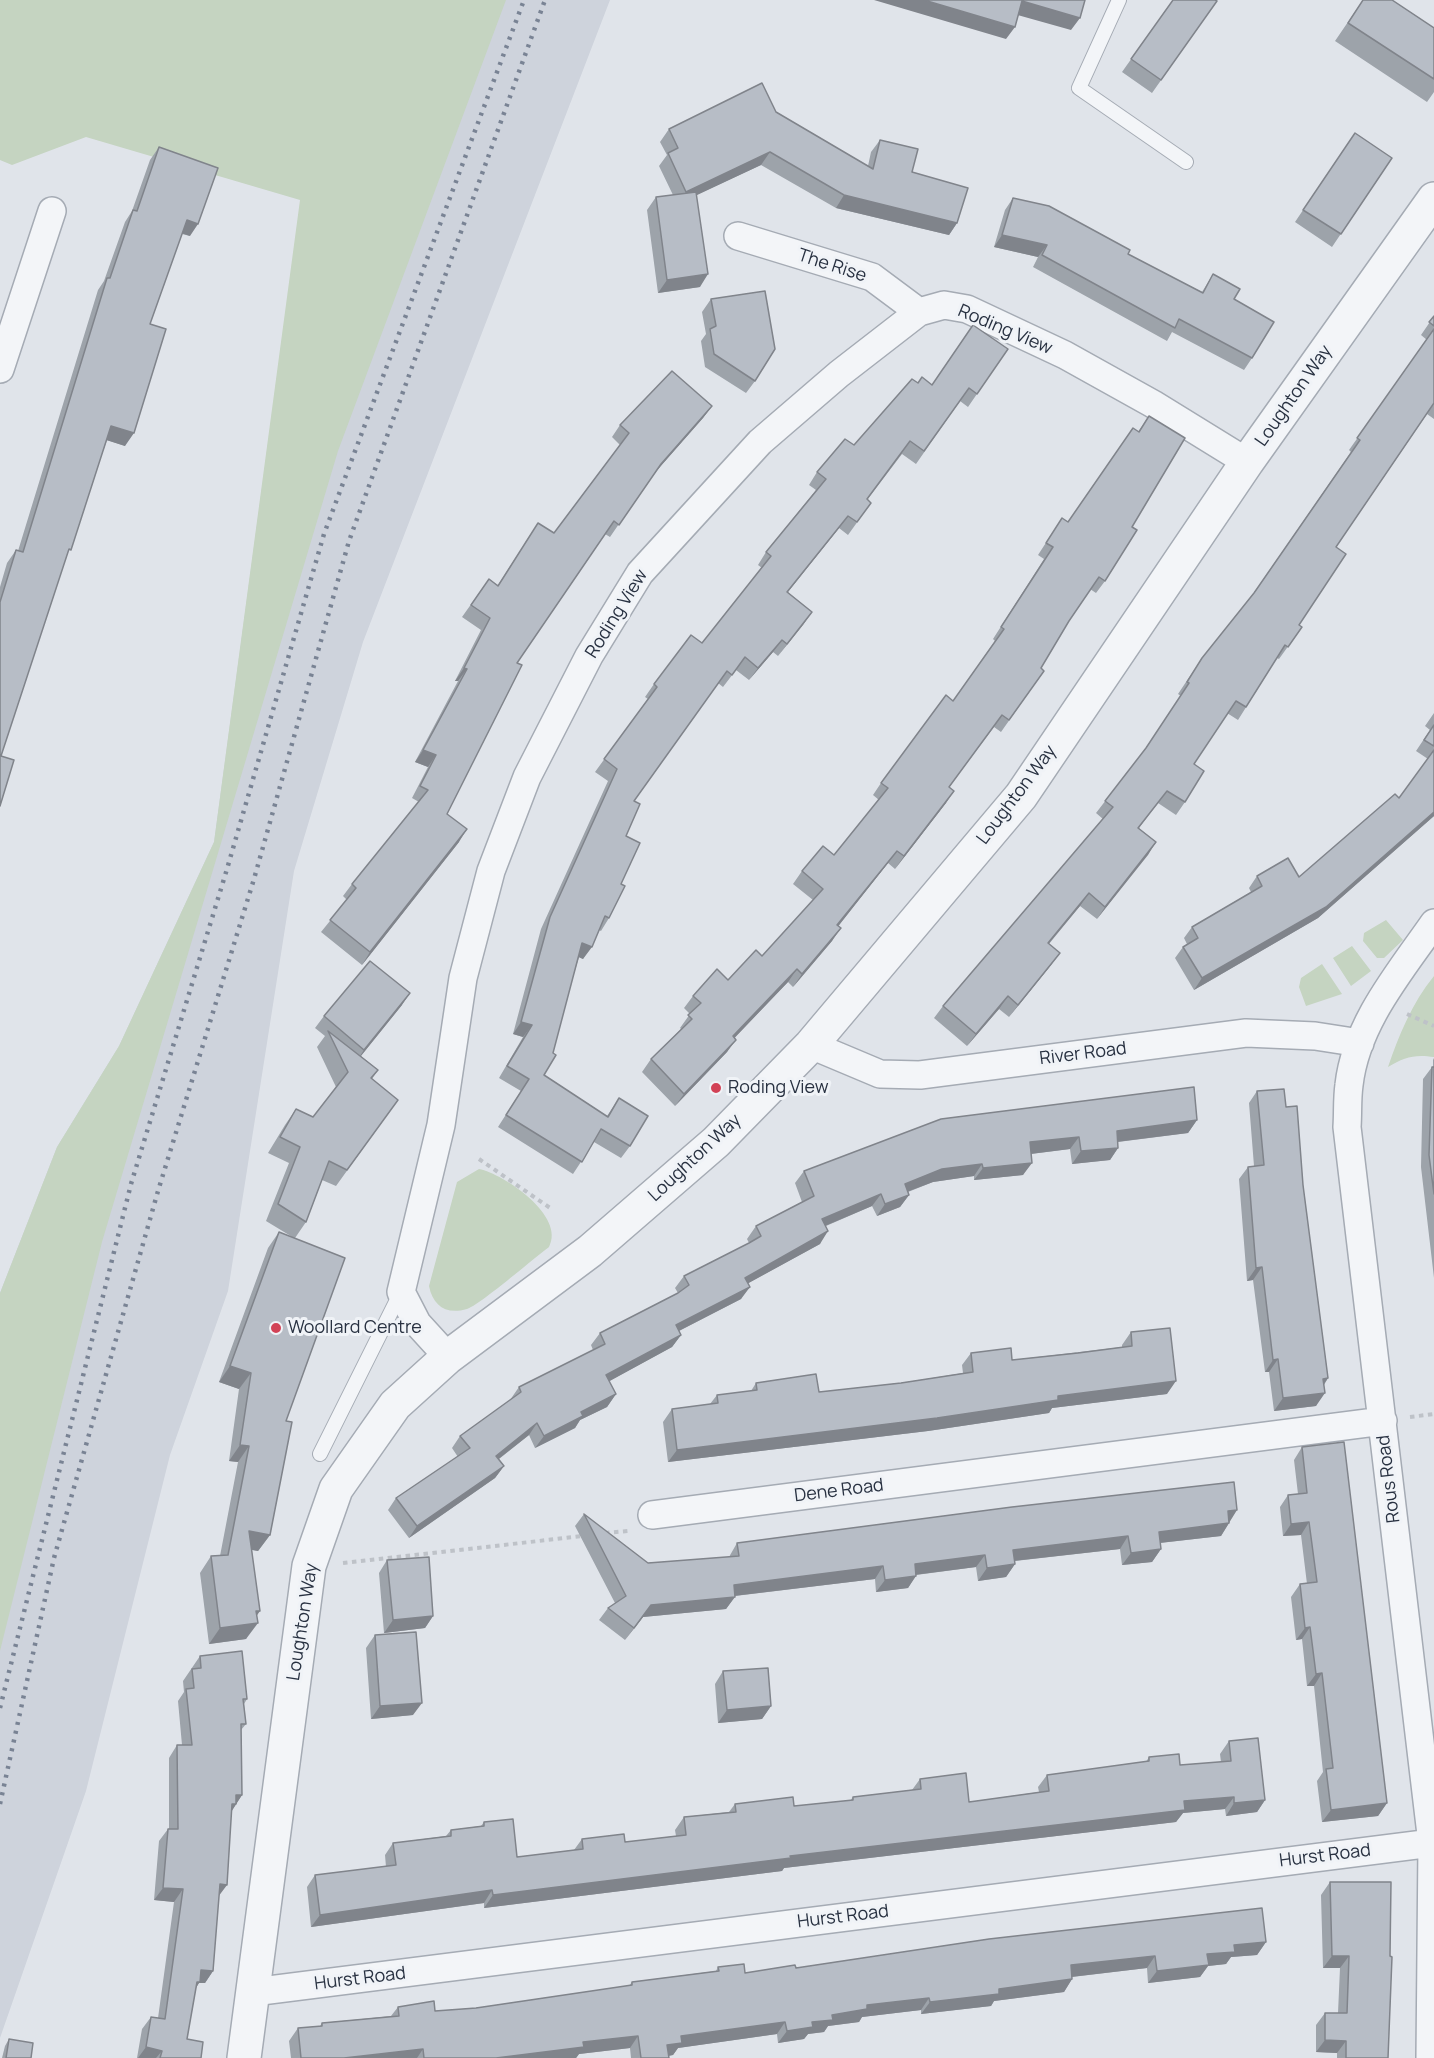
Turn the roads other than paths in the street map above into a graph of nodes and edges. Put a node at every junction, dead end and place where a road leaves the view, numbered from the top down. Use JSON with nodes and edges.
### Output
{"nodes":[{"id":1,"x":1119,"y":0,"type":"edge"},
{"id":2,"x":1186,"y":162,"type":"dead end"},
{"id":3,"x":1434,"y":199,"type":"edge"},
{"id":4,"x":52,"y":211,"type":"dead end"},
{"id":5,"x":738,"y":236,"type":"dead end"},
{"id":6,"x":919,"y":312,"type":"junction"},
{"id":7,"x":0,"y":369,"type":"edge"},
{"id":8,"x":1247,"y":462,"type":"junction"},
{"id":9,"x":1434,"y":923,"type":"edge"},
{"id":10,"x":1360,"y":1043,"type":"junction"},
{"id":11,"x":811,"y":1045,"type":"junction"},
{"id":12,"x":401,"y":1292,"type":"junction"},
{"id":13,"x":447,"y":1358,"type":"junction"},
{"id":14,"x":1383,"y":1421,"type":"junction"},
{"id":15,"x":320,"y":1454,"type":"dead end"},
{"id":16,"x":652,"y":1515,"type":"road end"},
{"id":17,"x":1432,"y":1842,"type":"junction"},
{"id":18,"x":253,"y":1992,"type":"junction"},
{"id":19,"x":244,"y":2058,"type":"edge"},
{"id":20,"x":1430,"y":2058,"type":"edge"}],
"edges":[{"from":1,"to":2,"type":"lane"},
{"from":3,"to":8,"type":"street","name":"Loughton Way"},
{"from":4,"to":7,"type":"street"},
{"from":5,"to":6,"type":"street","name":"The Rise"},
{"from":6,"to":8,"type":"street","name":"Roding View"},
{"from":6,"to":12,"type":"street","name":"Roding View"},
{"from":8,"to":11,"type":"street","name":"Loughton Way"},
{"from":9,"to":10,"type":"street","name":"Rous Road"},
{"from":10,"to":11,"type":"street","name":"River Road"},
{"from":10,"to":14,"type":"street","name":"Rous Road"},
{"from":11,"to":13,"type":"street","name":"Loughton Way"},
{"from":12,"to":13,"type":"street"},
{"from":12,"to":15,"type":"lane"},
{"from":13,"to":18,"type":"street","name":"Loughton Way"},
{"from":14,"to":16,"type":"street","name":"Dene Road"},
{"from":14,"to":17,"type":"street","name":"Rous Road"},
{"from":17,"to":18,"type":"street","name":"Hurst Road"},
{"from":17,"to":20,"type":"street","name":"Rous Road"},
{"from":18,"to":19,"type":"street","name":"Loughton Way"}]}
